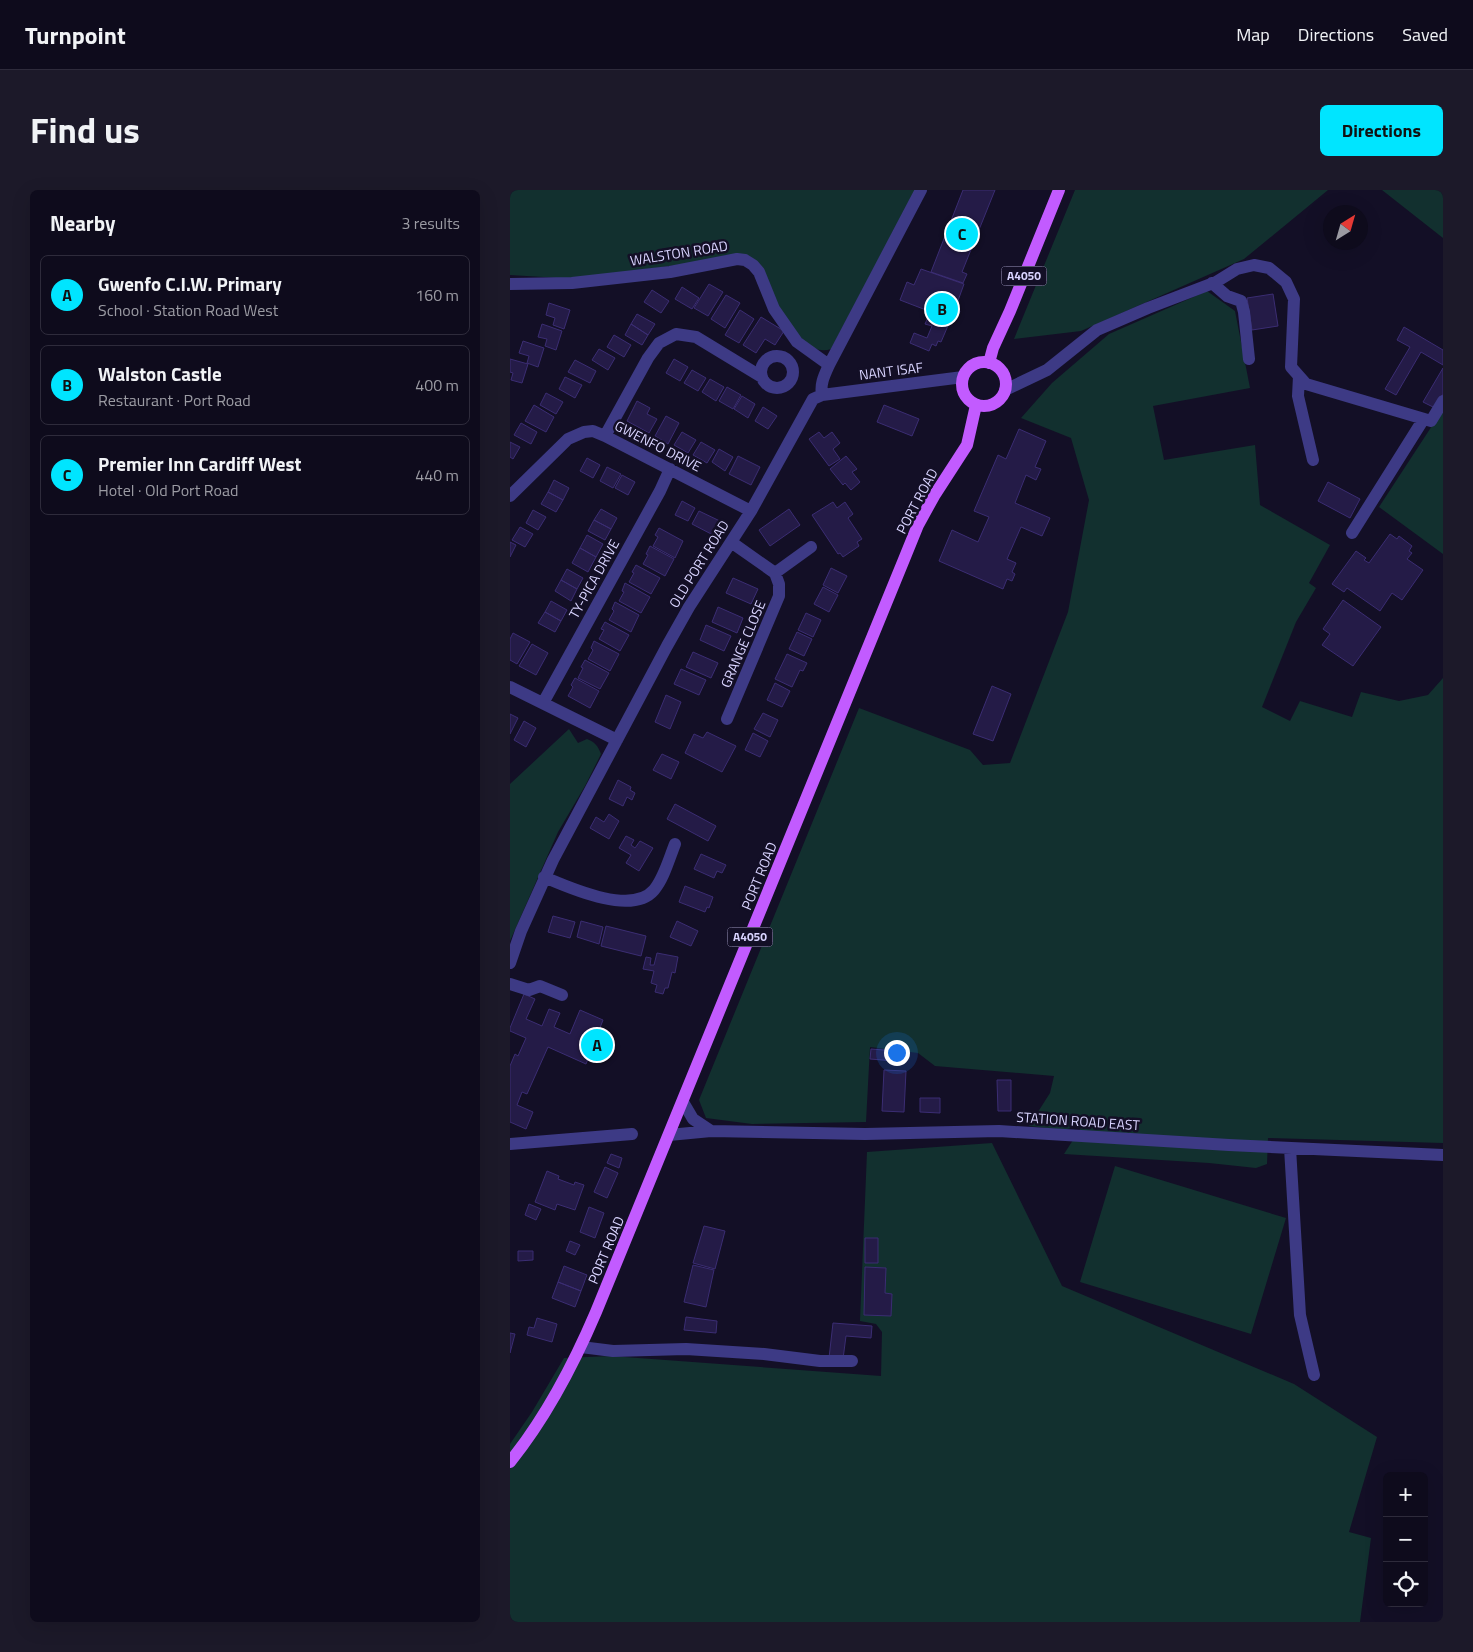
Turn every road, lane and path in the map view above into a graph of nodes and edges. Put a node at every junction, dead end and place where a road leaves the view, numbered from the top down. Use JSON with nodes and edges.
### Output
{"nodes":[{"id":1,"x":921,"y":190,"type":"edge"},
{"id":2,"x":1059,"y":190,"type":"edge"},
{"id":3,"x":1212,"y":283,"type":"junction"},
{"id":4,"x":510,"y":284,"type":"edge"},
{"id":5,"x":1249,"y":359,"type":"dead end"},
{"id":6,"x":990,"y":363,"type":"junction"},
{"id":7,"x":829,"y":365,"type":"junction"},
{"id":8,"x":1300,"y":376,"type":"junction"},
{"id":9,"x":762,"y":377,"type":"dead end"},
{"id":10,"x":963,"y":377,"type":"junction"},
{"id":11,"x":1006,"y":390,"type":"junction"},
{"id":12,"x":822,"y":396,"type":"junction"},
{"id":13,"x":1443,"y":401,"type":"edge"},
{"id":14,"x":976,"y":406,"type":"junction"},
{"id":15,"x":1427,"y":421,"type":"junction"},
{"id":16,"x":605,"y":436,"type":"junction"},
{"id":17,"x":1313,"y":460,"type":"dead end"},
{"id":18,"x":670,"y":469,"type":"junction"},
{"id":19,"x":510,"y":496,"type":"edge"},
{"id":20,"x":751,"y":511,"type":"junction"},
{"id":21,"x":1352,"y":534,"type":"dead end"},
{"id":22,"x":731,"y":542,"type":"junction"},
{"id":23,"x":811,"y":547,"type":"dead end"},
{"id":24,"x":775,"y":573,"type":"junction"},
{"id":25,"x":510,"y":687,"type":"edge"},
{"id":26,"x":543,"y":703,"type":"junction"},
{"id":27,"x":727,"y":719,"type":"dead end"},
{"id":28,"x":617,"y":740,"type":"junction"},
{"id":29,"x":675,"y":844,"type":"dead end"},
{"id":30,"x":544,"y":877,"type":"junction"},
{"id":31,"x":510,"y":963,"type":"edge"},
{"id":32,"x":510,"y":984,"type":"edge"},
{"id":33,"x":562,"y":995,"type":"dead end"},
{"id":34,"x":683,"y":1102,"type":"junction"},
{"id":35,"x":711,"y":1130,"type":"junction"},
{"id":36,"x":632,"y":1134,"type":"dead end"},
{"id":37,"x":669,"y":1135,"type":"junction"},
{"id":38,"x":510,"y":1144,"type":"edge"},
{"id":39,"x":1290,"y":1148,"type":"junction"},
{"id":40,"x":1443,"y":1155,"type":"edge"},
{"id":41,"x":581,"y":1347,"type":"junction"},
{"id":42,"x":852,"y":1361,"type":"dead end"},
{"id":43,"x":1314,"y":1375,"type":"dead end"},
{"id":44,"x":510,"y":1462,"type":"edge"}],
"edges":[{"from":1,"to":7,"type":"street"},
{"from":2,"to":6,"type":"main road","number":"A4050"},
{"from":3,"to":5,"type":"street"},
{"from":3,"to":8,"type":"street"},
{"from":3,"to":11,"type":"street"},
{"from":4,"to":7,"type":"street","name":"WALSTON ROAD"},
{"from":6,"to":10,"type":"main road"},
{"from":6,"to":11,"type":"main road"},
{"from":7,"to":12,"type":"street"},
{"from":8,"to":15,"type":"street"},
{"from":8,"to":17,"type":"street"},
{"from":9,"to":16,"type":"street"},
{"from":10,"to":12,"type":"street","name":"NANT ISAF"},
{"from":10,"to":14,"type":"main road"},
{"from":11,"to":14,"type":"main road"},
{"from":12,"to":20,"type":"street","name":"OLD PORT ROAD"},
{"from":13,"to":15,"type":"street"},
{"from":14,"to":34,"type":"main road","name":"PORT ROAD","number":"A4050"},
{"from":15,"to":21,"type":"street"},
{"from":16,"to":18,"type":"street","name":"GWENFO DRIVE"},
{"from":16,"to":19,"type":"street","name":"GWENFO DRIVE"},
{"from":18,"to":20,"type":"street","name":"GWENFO DRIVE"},
{"from":18,"to":26,"type":"street","name":"TY-PICA DRIVE"},
{"from":20,"to":22,"type":"street","name":"OLD PORT ROAD"},
{"from":22,"to":24,"type":"street"},
{"from":22,"to":28,"type":"street","name":"OLD PORT ROAD"},
{"from":23,"to":24,"type":"street"},
{"from":24,"to":27,"type":"street","name":"GRANGE CLOSE"},
{"from":25,"to":26,"type":"street"},
{"from":26,"to":28,"type":"street"},
{"from":28,"to":30,"type":"street","name":"OLD PORT ROAD"},
{"from":29,"to":30,"type":"street"},
{"from":30,"to":31,"type":"street","name":"OLD PORT ROAD"},
{"from":32,"to":33,"type":"street"},
{"from":34,"to":35,"type":"street"},
{"from":34,"to":37,"type":"main road","name":"PORT ROAD","number":"A4050"},
{"from":35,"to":37,"type":"street","name":"STATION ROAD EAST"},
{"from":35,"to":39,"type":"street","name":"STATION ROAD EAST"},
{"from":36,"to":38,"type":"street"},
{"from":37,"to":41,"type":"main road","name":"PORT ROAD","number":"A4050"},
{"from":39,"to":40,"type":"street","name":"STATION ROAD EAST"},
{"from":39,"to":43,"type":"street"},
{"from":41,"to":42,"type":"street"},
{"from":41,"to":44,"type":"main road","name":"PORT ROAD","number":"A4050"}]}
